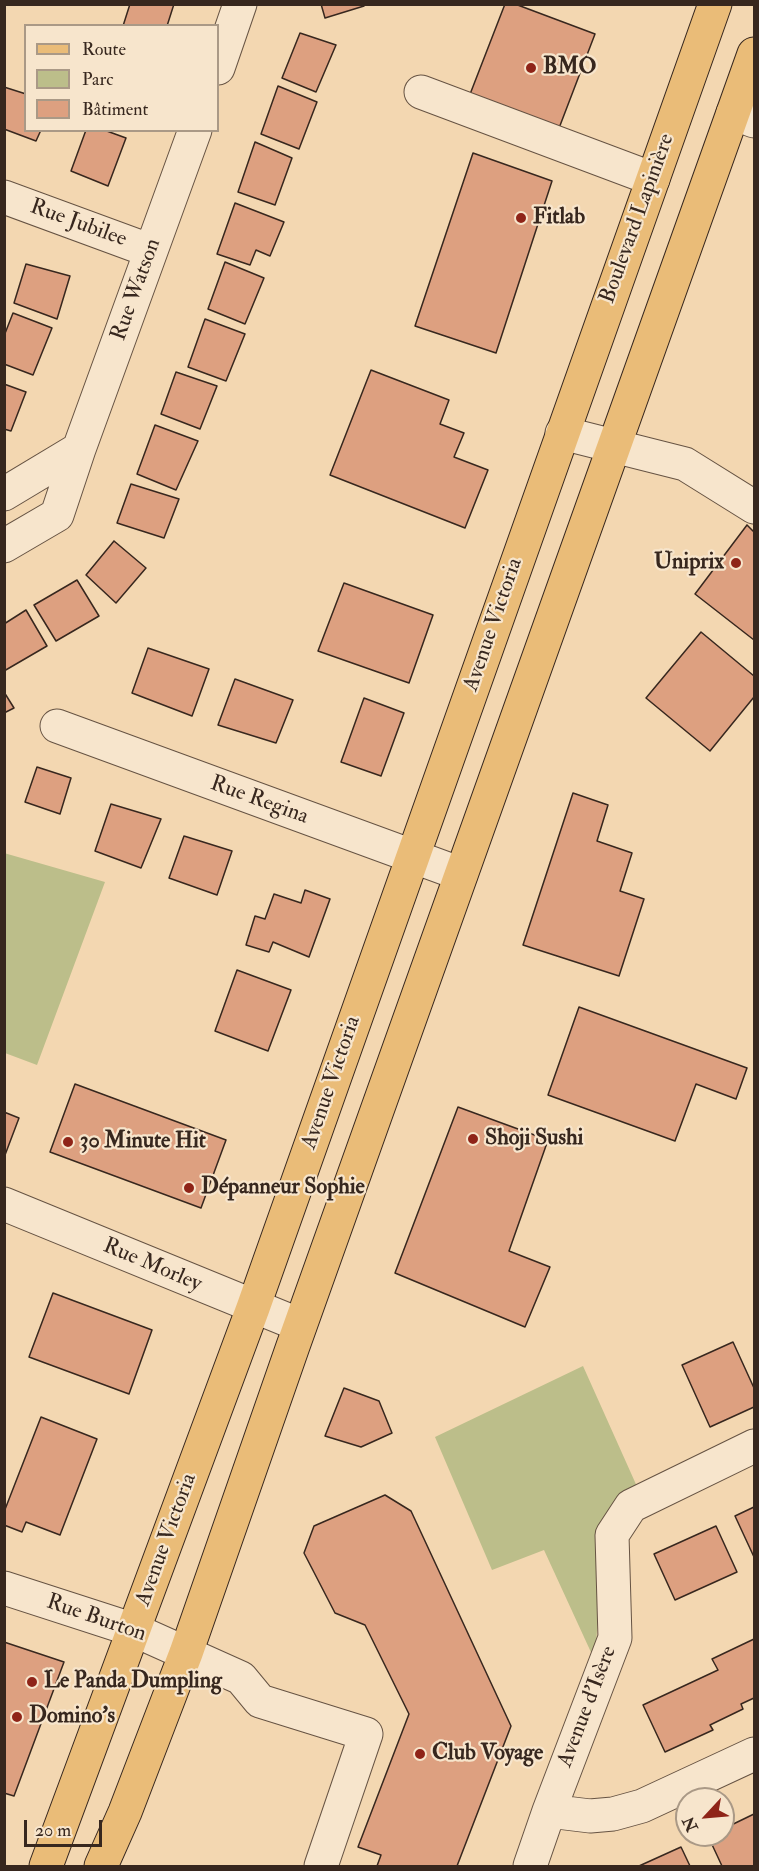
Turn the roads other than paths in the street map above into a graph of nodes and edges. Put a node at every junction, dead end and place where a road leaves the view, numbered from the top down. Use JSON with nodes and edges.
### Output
{"nodes":[{"id":1,"x":715,"y":4,"type":"edge"},
{"id":2,"x":240,"y":6,"type":"edge"},
{"id":3,"x":754,"y":54,"type":"edge"},
{"id":4,"x":219,"y":65,"type":"edge"},
{"id":5,"x":421,"y":92,"type":"dead end"},
{"id":6,"x":744,"y":117,"type":"edge"},
{"id":7,"x":194,"y":132,"type":"edge"},
{"id":8,"x":652,"y":179,"type":"junction"},
{"id":9,"x":4,"y":197,"type":"edge"},
{"id":10,"x":151,"y":251,"type":"junction"},
{"id":11,"x":562,"y":433,"type":"junction"},
{"id":12,"x":615,"y":446,"type":"junction"},
{"id":13,"x":79,"y":449,"type":"junction"},
{"id":14,"x":4,"y":494,"type":"edge"},
{"id":15,"x":754,"y":507,"type":"edge"},
{"id":16,"x":4,"y":546,"type":"edge"},
{"id":17,"x":57,"y":726,"type":"dead end"},
{"id":18,"x":412,"y":857,"type":"junction"},
{"id":19,"x":461,"y":874,"type":"junction"},
{"id":20,"x":4,"y":1204,"type":"edge"},
{"id":21,"x":253,"y":1308,"type":"junction"},
{"id":22,"x":300,"y":1325,"type":"junction"},
{"id":23,"x":754,"y":1446,"type":"edge"},
{"id":24,"x":4,"y":1588,"type":"edge"},
{"id":25,"x":134,"y":1629,"type":"junction"},
{"id":26,"x":186,"y":1653,"type":"junction"},
{"id":27,"x":754,"y":1754,"type":"edge"},
{"id":28,"x":549,"y":1811,"type":"junction"},
{"id":29,"x":126,"y":1812,"type":"junction"},
{"id":30,"x":46,"y":1866,"type":"edge"},
{"id":31,"x":100,"y":1866,"type":"edge"},
{"id":32,"x":121,"y":1866,"type":"edge"},
{"id":33,"x":321,"y":1866,"type":"edge"},
{"id":34,"x":530,"y":1866,"type":"edge"}],
"edges":[{"from":1,"to":8,"type":"main road","name":"Boulevard Lapinière"},
{"from":2,"to":4,"type":"street"},
{"from":3,"to":6,"type":"main road"},
{"from":5,"to":8,"type":"street"},
{"from":6,"to":12,"type":"main road"},
{"from":7,"to":10,"type":"street","name":"Rue Watson"},
{"from":8,"to":11,"type":"main road","name":"Boulevard Lapinière"},
{"from":9,"to":10,"type":"street","name":"Rue Jubilee"},
{"from":10,"to":13,"type":"street","name":"Rue Watson"},
{"from":11,"to":12,"type":"street"},
{"from":11,"to":18,"type":"main road","name":"Avenue Victoria"},
{"from":12,"to":15,"type":"street"},
{"from":12,"to":19,"type":"main road"},
{"from":13,"to":14,"type":"street"},
{"from":13,"to":16,"type":"street","name":"Rue Watson"},
{"from":17,"to":18,"type":"street","name":"Rue Regina"},
{"from":18,"to":19,"type":"street","name":"Rue Regina"},
{"from":18,"to":21,"type":"main road","name":"Avenue Victoria"},
{"from":19,"to":22,"type":"main road"},
{"from":20,"to":21,"type":"street","name":"Rue Morley"},
{"from":21,"to":22,"type":"street","name":"Rue Morley"},
{"from":21,"to":25,"type":"main road","name":"Avenue Victoria"},
{"from":22,"to":26,"type":"main road"},
{"from":23,"to":28,"type":"street","name":"Avenue d'Isère"},
{"from":24,"to":25,"type":"street","name":"Rue Burton"},
{"from":25,"to":26,"type":"street","name":"Rue Burton"},
{"from":25,"to":30,"type":"main road","name":"Avenue Victoria"},
{"from":26,"to":29,"type":"main road"},
{"from":26,"to":33,"type":"street","name":"Rue Burton"},
{"from":27,"to":28,"type":"street"},
{"from":28,"to":34,"type":"street","name":"Avenue d'Isère"},
{"from":29,"to":31,"type":"main road"},
{"from":29,"to":32,"type":"main road"}]}
